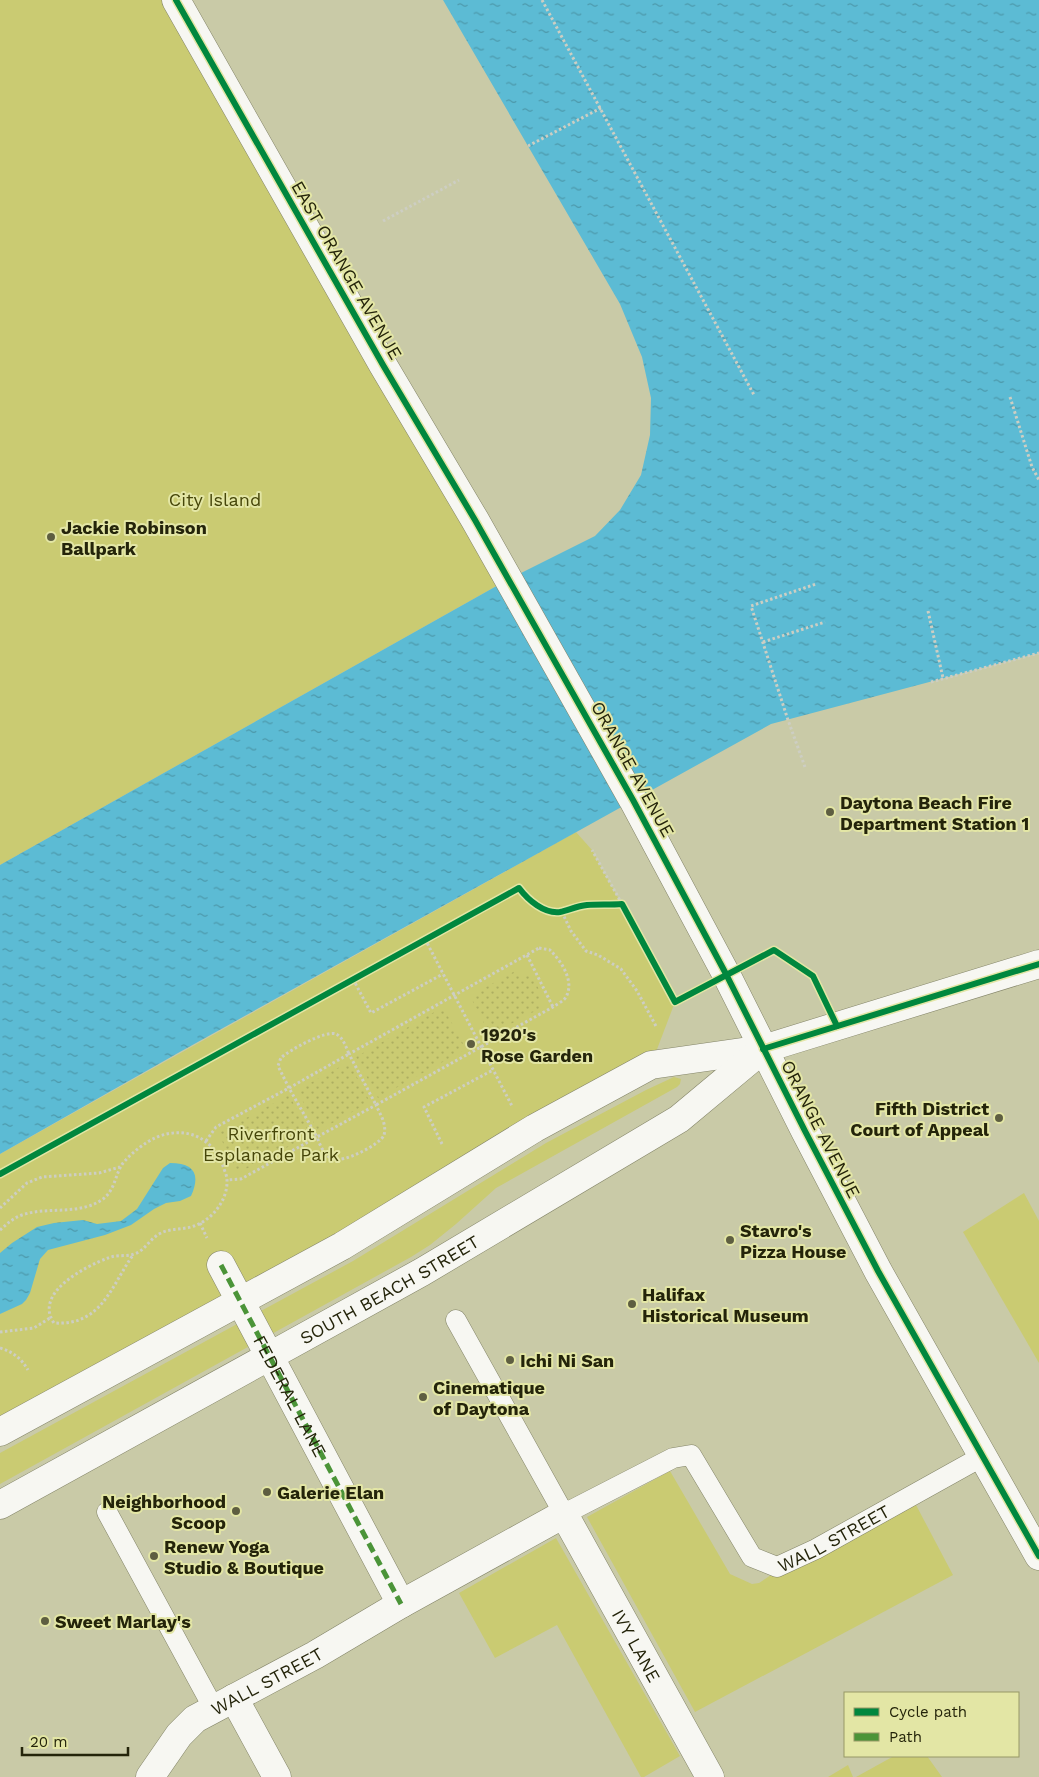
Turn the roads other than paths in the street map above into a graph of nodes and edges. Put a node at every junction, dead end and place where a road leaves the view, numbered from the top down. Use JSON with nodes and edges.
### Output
{"nodes":[{"id":1,"x":176,"y":0,"type":"edge"},
{"id":2,"x":495,"y":554,"type":"joint"},
{"id":3,"x":1039,"y":964,"type":"edge"},
{"id":4,"x":763,"y":1049,"type":"junction"},
{"id":5,"x":221,"y":1265,"type":"dead end"},
{"id":6,"x":240,"y":1301,"type":"junction"},
{"id":7,"x":456,"y":1320,"type":"dead end"},
{"id":8,"x":269,"y":1356,"type":"junction"},
{"id":9,"x":0,"y":1432,"type":"edge"},
{"id":10,"x":983,"y":1456,"type":"junction"},
{"id":11,"x":0,"y":1505,"type":"edge"},
{"id":12,"x":106,"y":1512,"type":"dead end"},
{"id":13,"x":564,"y":1514,"type":"junction"},
{"id":14,"x":1039,"y":1556,"type":"edge"},
{"id":15,"x":401,"y":1604,"type":"junction"},
{"id":16,"x":224,"y":1704,"type":"junction"},
{"id":17,"x":150,"y":1777,"type":"edge"},
{"id":18,"x":277,"y":1777,"type":"edge"},
{"id":19,"x":710,"y":1777,"type":"edge"}],
"edges":[{"from":1,"to":2,"type":"street","name":"EAST ORANGE AVENUE"},
{"from":2,"to":4,"type":"street","name":"ORANGE AVENUE"},
{"from":3,"to":4,"type":"street","name":"SOUTH BEACH STREET"},
{"from":4,"to":6,"type":"street","name":"SOUTH BEACH STREET"},
{"from":4,"to":8,"type":"street","name":"SOUTH BEACH STREET"},
{"from":4,"to":10,"type":"street","name":"ORANGE AVENUE"},
{"from":5,"to":6,"type":"street","name":"FEDERAL LANE"},
{"from":6,"to":8,"type":"street","name":"FEDERAL LANE"},
{"from":6,"to":9,"type":"street","name":"SOUTH BEACH STREET"},
{"from":7,"to":13,"type":"lane","name":"IVY LANE"},
{"from":8,"to":11,"type":"street","name":"SOUTH BEACH STREET"},
{"from":8,"to":15,"type":"street","name":"FEDERAL LANE"},
{"from":10,"to":13,"type":"lane","name":"WALL STREET"},
{"from":10,"to":14,"type":"street","name":"ORANGE AVENUE"},
{"from":12,"to":16,"type":"lane"},
{"from":13,"to":15,"type":"street"},
{"from":13,"to":19,"type":"street","name":"IVY LANE"},
{"from":15,"to":16,"type":"street","name":"WALL STREET"},
{"from":16,"to":17,"type":"street","name":"WALL STREET"},
{"from":16,"to":18,"type":"street"}]}
